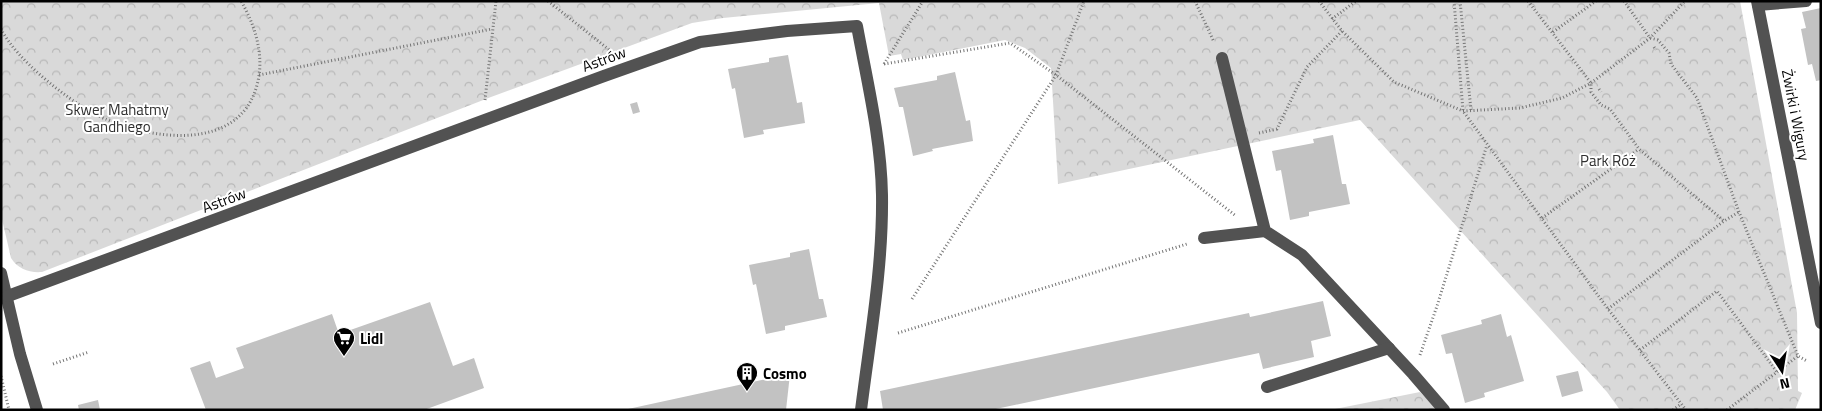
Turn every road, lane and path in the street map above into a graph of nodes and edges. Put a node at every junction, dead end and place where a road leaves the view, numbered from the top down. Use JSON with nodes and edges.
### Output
{"nodes":[{"id":1,"x":241,"y":1,"type":"edge"},
{"id":2,"x":496,"y":1,"type":"edge"},
{"id":3,"x":548,"y":1,"type":"edge"},
{"id":4,"x":923,"y":1,"type":"edge"},
{"id":5,"x":1084,"y":1,"type":"edge"},
{"id":6,"x":1195,"y":1,"type":"edge"},
{"id":7,"x":1318,"y":1,"type":"edge"},
{"id":8,"x":1356,"y":1,"type":"edge"},
{"id":9,"x":1454,"y":1,"type":"edge"},
{"id":10,"x":1460,"y":1,"type":"edge"},
{"id":11,"x":1528,"y":1,"type":"edge"},
{"id":12,"x":1596,"y":1,"type":"edge"},
{"id":13,"x":1624,"y":1,"type":"edge"},
{"id":14,"x":1685,"y":1,"type":"edge"},
{"id":15,"x":1806,"y":1,"type":"edge"},
{"id":16,"x":1758,"y":3,"type":"edge"},
{"id":17,"x":1332,"y":19,"type":"junction"},
{"id":18,"x":492,"y":30,"type":"junction"},
{"id":19,"x":2,"y":31,"type":"edge"},
{"id":20,"x":1342,"y":32,"type":"junction"},
{"id":21,"x":1553,"y":32,"type":"junction"},
{"id":22,"x":1650,"y":38,"type":"junction"},
{"id":23,"x":614,"y":54,"type":"dead end"},
{"id":24,"x":1222,"y":58,"type":"joint"},
{"id":25,"x":259,"y":75,"type":"junction"},
{"id":26,"x":1056,"y":75,"type":"junction"},
{"id":27,"x":1591,"y":82,"type":"junction"},
{"id":28,"x":485,"y":101,"type":"dead end"},
{"id":29,"x":1463,"y":110,"type":"junction"},
{"id":30,"x":1471,"y":110,"type":"junction"},
{"id":31,"x":1240,"y":138,"type":"junction"},
{"id":32,"x":1487,"y":144,"type":"junction"},
{"id":33,"x":1639,"y":149,"type":"junction"},
{"id":34,"x":1739,"y":212,"type":"junction"},
{"id":35,"x":1542,"y":219,"type":"junction"},
{"id":36,"x":1724,"y":221,"type":"junction"},
{"id":37,"x":1265,"y":231,"type":"junction"},
{"id":38,"x":1204,"y":238,"type":"joint"},
{"id":39,"x":1,"y":273,"type":"edge"},
{"id":40,"x":8,"y":296,"type":"junction"},
{"id":41,"x":912,"y":299,"type":"dead end"},
{"id":42,"x":1608,"y":309,"type":"junction"},
{"id":43,"x":1821,"y":323,"type":"edge"},
{"id":44,"x":898,"y":332,"type":"dead end"},
{"id":45,"x":1389,"y":348,"type":"junction"},
{"id":46,"x":1640,"y":350,"type":"junction"},
{"id":47,"x":89,"y":352,"type":"dead end"},
{"id":48,"x":1798,"y":356,"type":"junction"},
{"id":49,"x":1807,"y":361,"type":"dead end"},
{"id":50,"x":53,"y":364,"type":"dead end"},
{"id":51,"x":1777,"y":372,"type":"junction"},
{"id":52,"x":1413,"y":374,"type":"junction"},
{"id":53,"x":1,"y":376,"type":"edge"},
{"id":54,"x":1267,"y":387,"type":"dead end"},
{"id":55,"x":3,"y":391,"type":"edge"},
{"id":56,"x":1681,"y":404,"type":"junction"},
{"id":57,"x":9,"y":410,"type":"edge"},
{"id":58,"x":38,"y":410,"type":"edge"},
{"id":59,"x":861,"y":410,"type":"edge"},
{"id":60,"x":1444,"y":410,"type":"edge"},
{"id":61,"x":1673,"y":410,"type":"edge"},
{"id":62,"x":1686,"y":410,"type":"edge"},
{"id":63,"x":1726,"y":410,"type":"edge"}],
"edges":[{"from":1,"to":25,"type":"path"},
{"from":2,"to":18,"type":"path"},
{"from":3,"to":23,"type":"path"},
{"from":4,"to":26,"type":"path"},
{"from":5,"to":26,"type":"path"},
{"from":6,"to":24,"type":"path"},
{"from":7,"to":17,"type":"path"},
{"from":8,"to":17,"type":"path"},
{"from":9,"to":29,"type":"path"},
{"from":10,"to":30,"type":"path"},
{"from":11,"to":21,"type":"path"},
{"from":12,"to":21,"type":"path"},
{"from":13,"to":22,"type":"path"},
{"from":14,"to":22,"type":"path"},
{"from":15,"to":16,"type":"street"},
{"from":16,"to":43,"type":"street","name":"Żwirki i Wigury"},
{"from":17,"to":20,"type":"path"},
{"from":18,"to":25,"type":"path"},
{"from":18,"to":28,"type":"path"},
{"from":19,"to":25,"type":"path"},
{"from":20,"to":29,"type":"path"},
{"from":20,"to":31,"type":"path"},
{"from":21,"to":27,"type":"path"},
{"from":22,"to":27,"type":"path"},
{"from":22,"to":34,"type":"path"},
{"from":24,"to":31,"type":"street"},
{"from":26,"to":37,"type":"path"},
{"from":26,"to":41,"type":"path"},
{"from":27,"to":30,"type":"path"},
{"from":27,"to":33,"type":"path"},
{"from":29,"to":30,"type":"path"},
{"from":29,"to":32,"type":"path"},
{"from":31,"to":37,"type":"street"},
{"from":32,"to":35,"type":"path"},
{"from":32,"to":52,"type":"path"},
{"from":33,"to":35,"type":"path"},
{"from":33,"to":36,"type":"path"},
{"from":34,"to":36,"type":"path"},
{"from":34,"to":48,"type":"path"},
{"from":35,"to":42,"type":"path"},
{"from":36,"to":42,"type":"path"},
{"from":37,"to":38,"type":"street"},
{"from":37,"to":45,"type":"street"},
{"from":38,"to":44,"type":"path"},
{"from":39,"to":40,"type":"street"},
{"from":40,"to":58,"type":"street"},
{"from":40,"to":59,"type":"street","name":"Astrów"},
{"from":42,"to":46,"type":"path"},
{"from":45,"to":52,"type":"street"},
{"from":45,"to":54,"type":"street"},
{"from":46,"to":51,"type":"path"},
{"from":46,"to":56,"type":"path"},
{"from":47,"to":50,"type":"path"},
{"from":48,"to":49,"type":"path"},
{"from":48,"to":51,"type":"path"},
{"from":51,"to":63,"type":"path"},
{"from":52,"to":60,"type":"street"},
{"from":53,"to":55,"type":"path"},
{"from":55,"to":57,"type":"path"},
{"from":56,"to":61,"type":"path"},
{"from":56,"to":62,"type":"path"}]}
